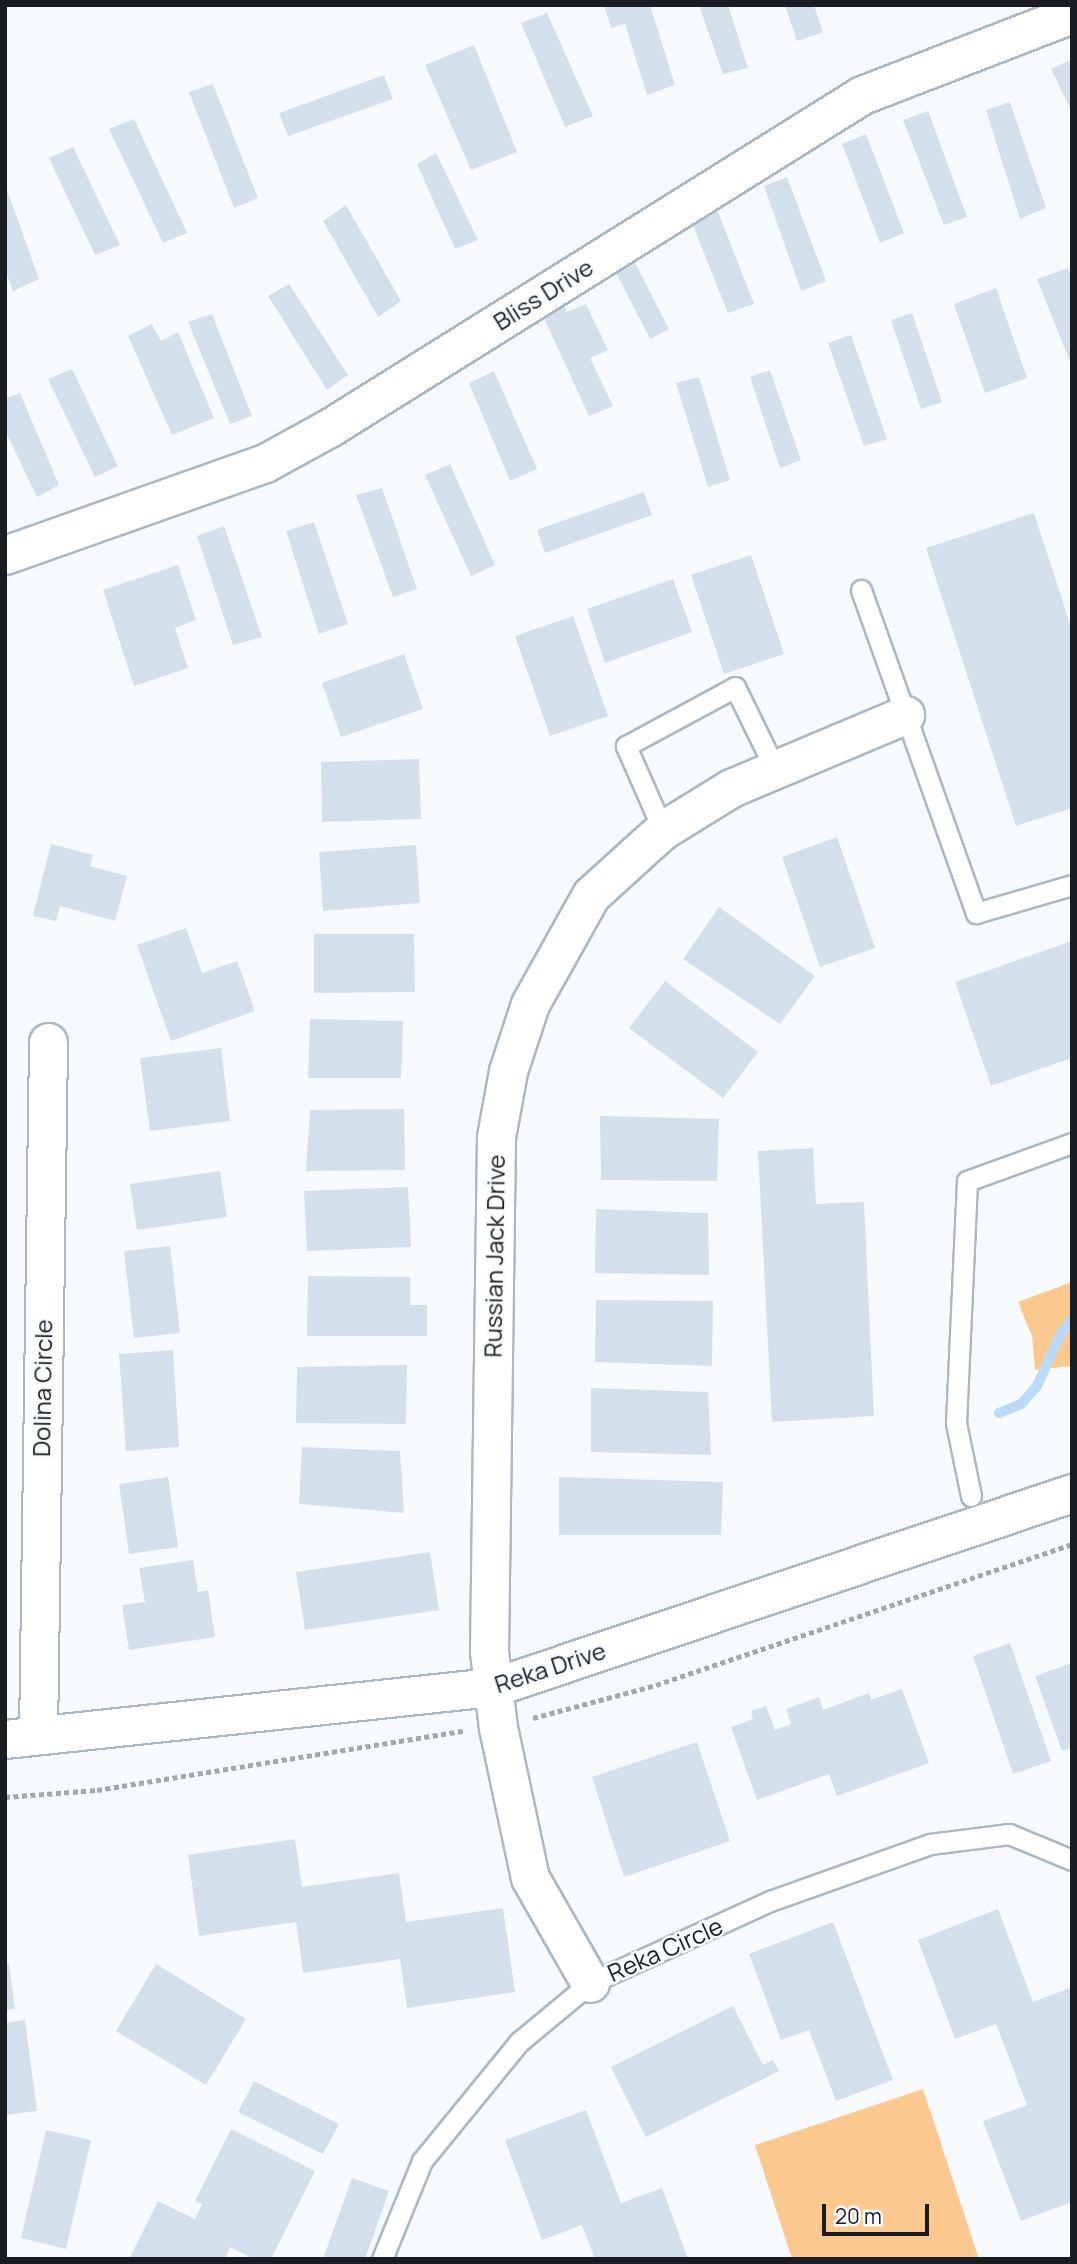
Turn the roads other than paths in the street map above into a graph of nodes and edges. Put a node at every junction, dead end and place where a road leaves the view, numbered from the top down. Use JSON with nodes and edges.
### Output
{"nodes":[{"id":1,"x":1072,"y":14,"type":"edge"},
{"id":2,"x":5,"y":555,"type":"edge"},
{"id":3,"x":861,"y":590,"type":"dead end"},
{"id":4,"x":905,"y":715,"type":"junction"},
{"id":5,"x":774,"y":767,"type":"junction"},
{"id":6,"x":663,"y":830,"type":"junction"},
{"id":7,"x":1072,"y":885,"type":"edge"},
{"id":8,"x":48,"y":1042,"type":"dead end"},
{"id":9,"x":1072,"y":1143,"type":"edge"},
{"id":10,"x":1072,"y":1493,"type":"edge"},
{"id":11,"x":971,"y":1496,"type":"dead end"},
{"id":12,"x":494,"y":1688,"type":"junction"},
{"id":13,"x":21,"y":1737,"type":"edge"},
{"id":14,"x":1072,"y":1860,"type":"edge"},
{"id":15,"x":590,"y":1983,"type":"junction"},
{"id":16,"x":382,"y":2259,"type":"edge"}],
"edges":[{"from":1,"to":2,"type":"street","name":"Bliss Drive"},
{"from":3,"to":4,"type":"lane"},
{"from":4,"to":5,"type":"street","name":"Russian Jack Drive"},
{"from":4,"to":7,"type":"lane"},
{"from":5,"to":6,"type":"street","name":"Russian Jack Drive"},
{"from":5,"to":6,"type":"lane"},
{"from":6,"to":12,"type":"street","name":"Russian Jack Drive"},
{"from":8,"to":13,"type":"street","name":"Dolina Circle"},
{"from":9,"to":11,"type":"lane"},
{"from":10,"to":12,"type":"street","name":"Reka Drive"},
{"from":12,"to":13,"type":"street","name":"Reka Drive"},
{"from":12,"to":15,"type":"street","name":"Russian Jack Drive"},
{"from":14,"to":15,"type":"lane","name":"Reka Circle"},
{"from":15,"to":16,"type":"lane","name":"Reka Circle"}]}
